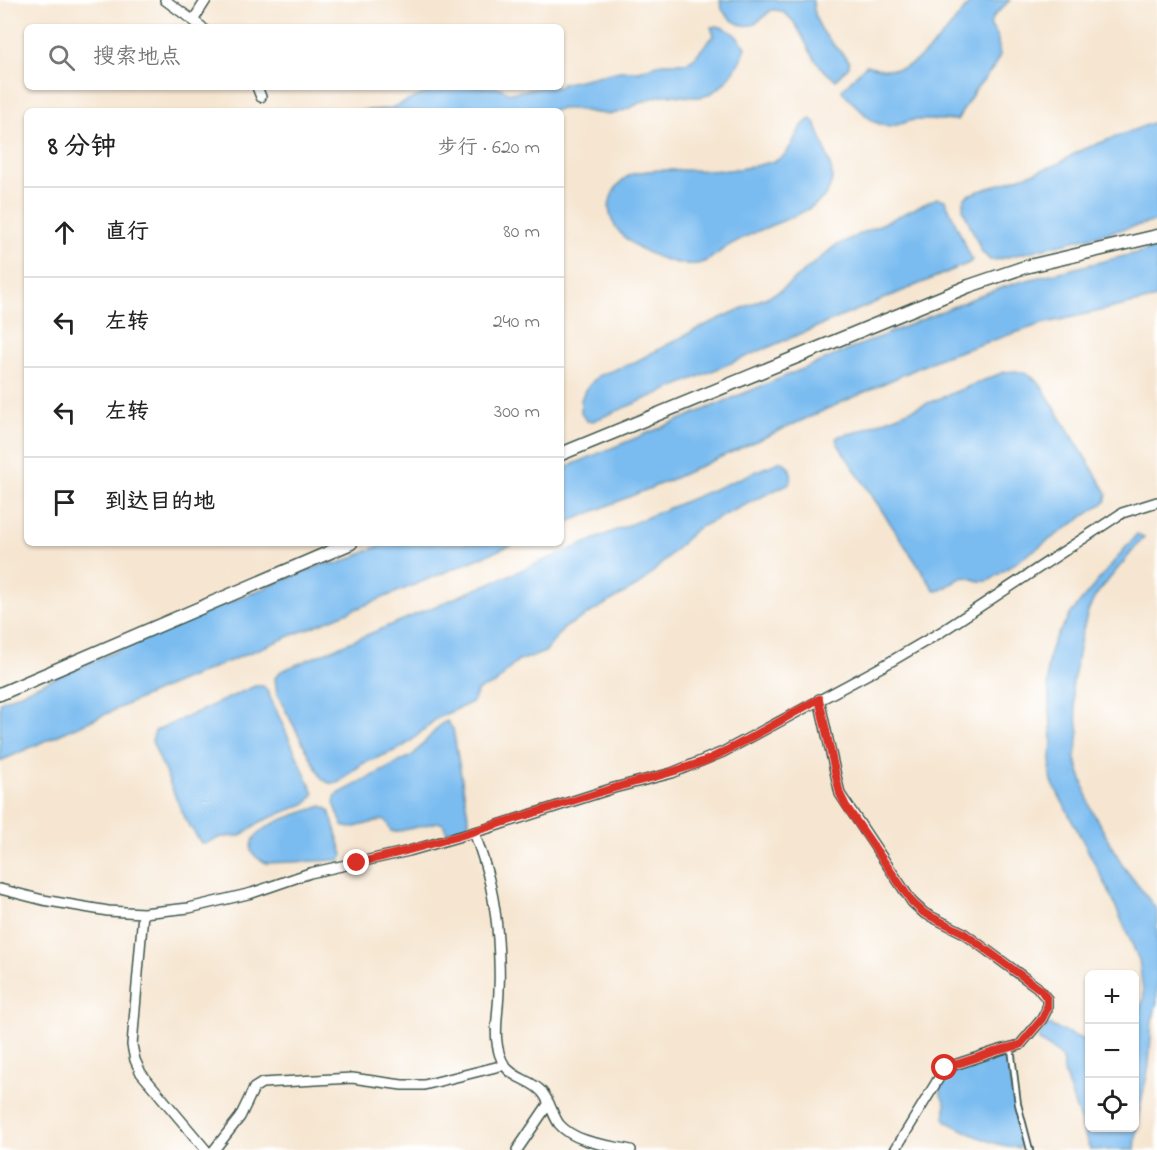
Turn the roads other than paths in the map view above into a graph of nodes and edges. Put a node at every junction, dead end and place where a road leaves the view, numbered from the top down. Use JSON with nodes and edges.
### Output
{"nodes":[{"id":1,"x":165,"y":0,"type":"edge"},
{"id":2,"x":206,"y":0,"type":"edge"},
{"id":3,"x":194,"y":19,"type":"junction"},
{"id":4,"x":199,"y":24,"type":"edge"},
{"id":5,"x":258,"y":90,"type":"edge"},
{"id":6,"x":261,"y":97,"type":"dead end"},
{"id":7,"x":1157,"y":236,"type":"edge"},
{"id":8,"x":564,"y":453,"type":"edge"},
{"id":9,"x":1157,"y":502,"type":"edge"},
{"id":10,"x":344,"y":546,"type":"edge"},
{"id":11,"x":0,"y":694,"type":"edge"},
{"id":12,"x":819,"y":699,"type":"junction"},
{"id":13,"x":474,"y":832,"type":"junction"},
{"id":14,"x":0,"y":889,"type":"edge"},
{"id":15,"x":143,"y":913,"type":"junction"},
{"id":16,"x":1011,"y":1048,"type":"junction"},
{"id":17,"x":504,"y":1065,"type":"junction"},
{"id":18,"x":549,"y":1103,"type":"junction"},
{"id":19,"x":206,"y":1150,"type":"edge"},
{"id":20,"x":214,"y":1150,"type":"edge"},
{"id":21,"x":517,"y":1150,"type":"edge"},
{"id":22,"x":631,"y":1150,"type":"edge"},
{"id":23,"x":896,"y":1150,"type":"edge"},
{"id":24,"x":1029,"y":1150,"type":"edge"}],
"edges":[{"from":1,"to":3,"type":"street"},
{"from":2,"to":3,"type":"street"},
{"from":3,"to":4,"type":"street"},
{"from":5,"to":6,"type":"street"},
{"from":7,"to":8,"type":"street"},
{"from":9,"to":12,"type":"street"},
{"from":10,"to":11,"type":"street"},
{"from":12,"to":13,"type":"street"},
{"from":12,"to":16,"type":"street"},
{"from":13,"to":15,"type":"street"},
{"from":13,"to":17,"type":"street"},
{"from":14,"to":15,"type":"street"},
{"from":15,"to":19,"type":"street"},
{"from":16,"to":23,"type":"street"},
{"from":16,"to":24,"type":"lane"},
{"from":17,"to":18,"type":"street"},
{"from":17,"to":20,"type":"street"},
{"from":18,"to":21,"type":"street"},
{"from":18,"to":22,"type":"street"}]}
